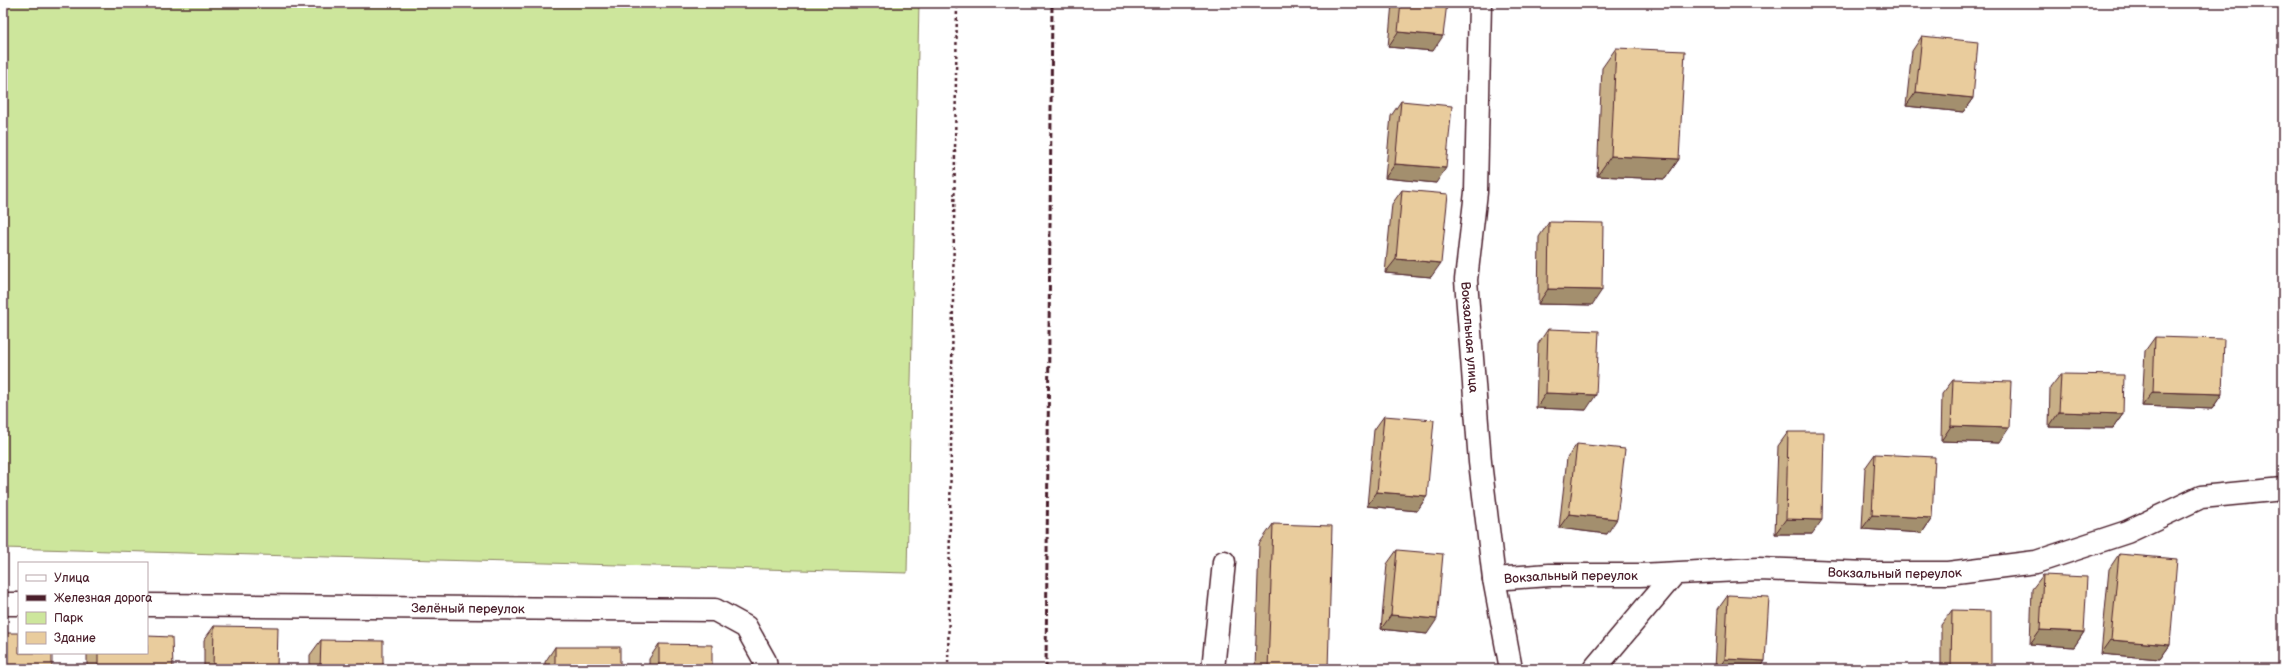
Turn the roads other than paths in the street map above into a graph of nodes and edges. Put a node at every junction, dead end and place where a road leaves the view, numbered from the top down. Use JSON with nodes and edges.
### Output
{"nodes":[{"id":1,"x":1480,"y":3,"type":"edge"},
{"id":2,"x":2283,"y":489,"type":"edge"},
{"id":3,"x":1224,"y":562,"type":"dead end"},
{"id":4,"x":1674,"y":574,"type":"junction"},
{"id":5,"x":1494,"y":579,"type":"junction"},
{"id":6,"x":3,"y":604,"type":"edge"},
{"id":7,"x":18,"y":604,"type":"edge"},
{"id":8,"x":148,"y":605,"type":"edge"},
{"id":9,"x":766,"y":665,"type":"edge"},
{"id":10,"x":1213,"y":669,"type":"edge"},
{"id":11,"x":1511,"y":669,"type":"edge"},
{"id":12,"x":1594,"y":669,"type":"edge"}],
"edges":[{"from":1,"to":5,"type":"street","name":"Вокзальная улица"},
{"from":2,"to":4,"type":"street","name":"Вокзальный переулок"},
{"from":3,"to":10,"type":"street"},
{"from":4,"to":5,"type":"street","name":"Вокзальный переулок"},
{"from":4,"to":12,"type":"street"},
{"from":5,"to":11,"type":"street","name":"Вокзальная улица"},
{"from":6,"to":7,"type":"street"},
{"from":8,"to":9,"type":"street","name":"Зелёный переулок"}]}
